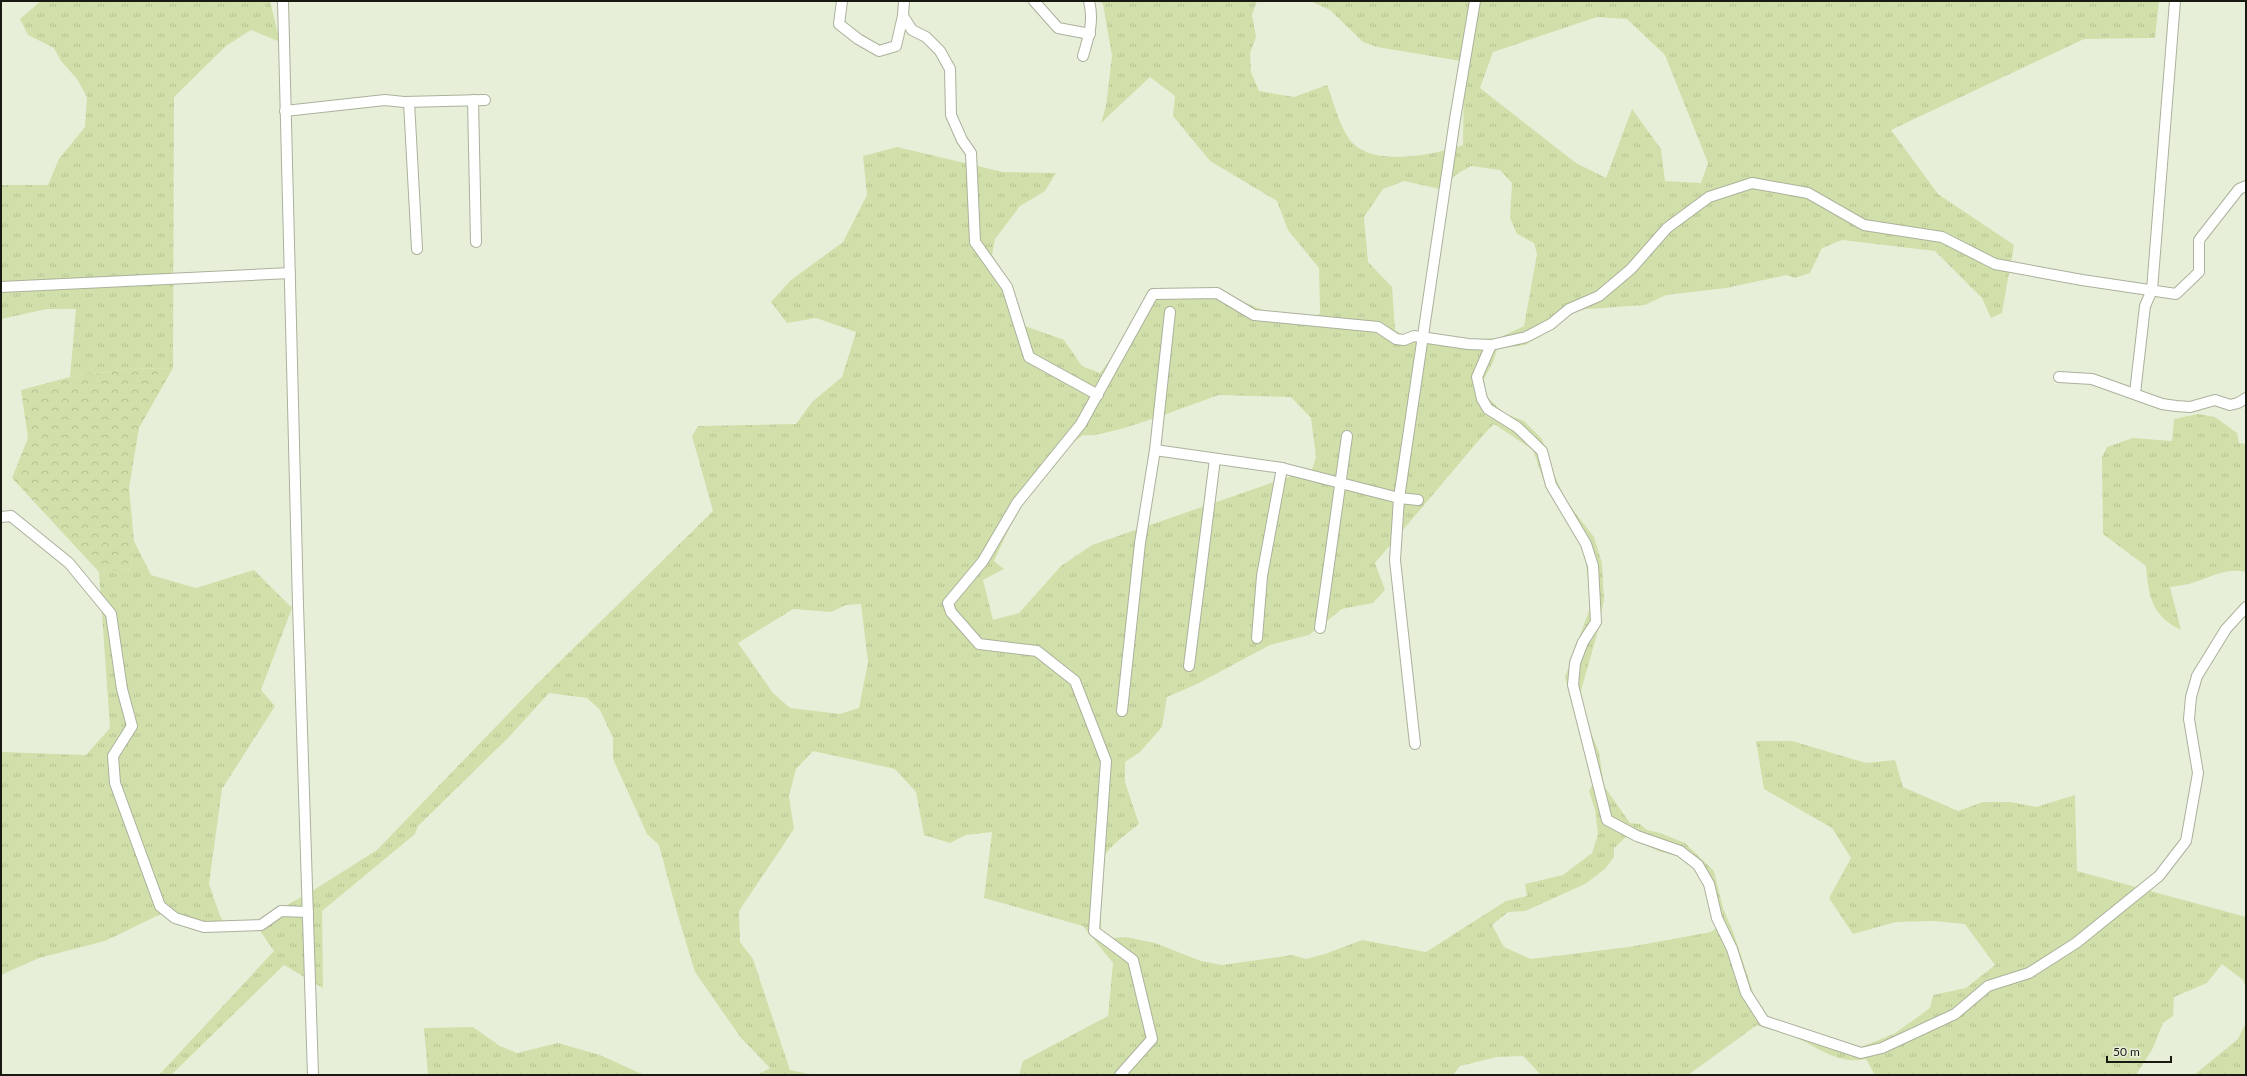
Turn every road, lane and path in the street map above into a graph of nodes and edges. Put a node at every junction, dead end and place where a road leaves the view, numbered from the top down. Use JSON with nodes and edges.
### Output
{"nodes":[{"id":1,"x":283,"y":1,"type":"edge"},
{"id":2,"x":842,"y":1,"type":"edge"},
{"id":3,"x":904,"y":1,"type":"edge"},
{"id":4,"x":1034,"y":1,"type":"edge"},
{"id":5,"x":1089,"y":1,"type":"edge"},
{"id":6,"x":1475,"y":1,"type":"edge"},
{"id":7,"x":2175,"y":1,"type":"edge"},
{"id":8,"x":903,"y":16,"type":"junction"},
{"id":9,"x":1090,"y":34,"type":"junction"},
{"id":10,"x":1083,"y":56,"type":"dead end"},
{"id":11,"x":473,"y":100,"type":"junction"},
{"id":12,"x":485,"y":100,"type":"dead end"},
{"id":13,"x":409,"y":102,"type":"junction"},
{"id":14,"x":285,"y":111,"type":"junction"},
{"id":15,"x":2246,"y":186,"type":"edge"},
{"id":16,"x":476,"y":242,"type":"dead end"},
{"id":17,"x":417,"y":249,"type":"dead end"},
{"id":18,"x":290,"y":273,"type":"junction"},
{"id":19,"x":1,"y":287,"type":"edge"},
{"id":20,"x":2152,"y":290,"type":"junction"},
{"id":21,"x":1170,"y":312,"type":"dead end"},
{"id":22,"x":1423,"y":337,"type":"junction"},
{"id":23,"x":1491,"y":345,"type":"junction"},
{"id":24,"x":2059,"y":377,"type":"dead end"},
{"id":25,"x":2135,"y":393,"type":"junction"},
{"id":26,"x":1098,"y":395,"type":"junction"},
{"id":27,"x":2246,"y":398,"type":"edge"},
{"id":28,"x":1347,"y":436,"type":"dead end"},
{"id":29,"x":1155,"y":450,"type":"junction"},
{"id":30,"x":1215,"y":459,"type":"junction"},
{"id":31,"x":1282,"y":468,"type":"junction"},
{"id":32,"x":1340,"y":483,"type":"junction"},
{"id":33,"x":1399,"y":498,"type":"junction"},
{"id":34,"x":1418,"y":500,"type":"dead end"},
{"id":35,"x":1,"y":517,"type":"edge"},
{"id":36,"x":2246,"y":607,"type":"edge"},
{"id":37,"x":1320,"y":628,"type":"dead end"},
{"id":38,"x":1257,"y":638,"type":"dead end"},
{"id":39,"x":1189,"y":666,"type":"dead end"},
{"id":40,"x":1122,"y":711,"type":"dead end"},
{"id":41,"x":1415,"y":744,"type":"dead end"},
{"id":42,"x":308,"y":912,"type":"junction"},
{"id":43,"x":314,"y":1075,"type":"edge"},
{"id":44,"x":1120,"y":1075,"type":"edge"}],
"edges":[{"from":1,"to":14,"type":"street"},
{"from":2,"to":8,"type":"street"},
{"from":3,"to":8,"type":"street"},
{"from":4,"to":9,"type":"street"},
{"from":5,"to":9,"type":"street"},
{"from":6,"to":22,"type":"street"},
{"from":7,"to":20,"type":"street"},
{"from":8,"to":26,"type":"street"},
{"from":9,"to":10,"type":"street"},
{"from":11,"to":12,"type":"street"},
{"from":11,"to":13,"type":"street"},
{"from":11,"to":16,"type":"street"},
{"from":13,"to":14,"type":"street"},
{"from":13,"to":17,"type":"street"},
{"from":14,"to":18,"type":"street"},
{"from":15,"to":20,"type":"street"},
{"from":18,"to":19,"type":"street"},
{"from":18,"to":42,"type":"street"},
{"from":20,"to":23,"type":"street"},
{"from":20,"to":25,"type":"street"},
{"from":21,"to":29,"type":"street"},
{"from":22,"to":23,"type":"street"},
{"from":22,"to":26,"type":"street"},
{"from":22,"to":33,"type":"street"},
{"from":23,"to":36,"type":"street"},
{"from":24,"to":25,"type":"street"},
{"from":25,"to":27,"type":"street"},
{"from":26,"to":44,"type":"street"},
{"from":28,"to":32,"type":"street"},
{"from":29,"to":30,"type":"street"},
{"from":29,"to":40,"type":"street"},
{"from":30,"to":31,"type":"street"},
{"from":30,"to":39,"type":"street"},
{"from":31,"to":32,"type":"street"},
{"from":31,"to":38,"type":"street"},
{"from":32,"to":33,"type":"street"},
{"from":32,"to":37,"type":"street"},
{"from":33,"to":34,"type":"street"},
{"from":33,"to":41,"type":"street"},
{"from":35,"to":42,"type":"street"},
{"from":42,"to":43,"type":"street"}]}
